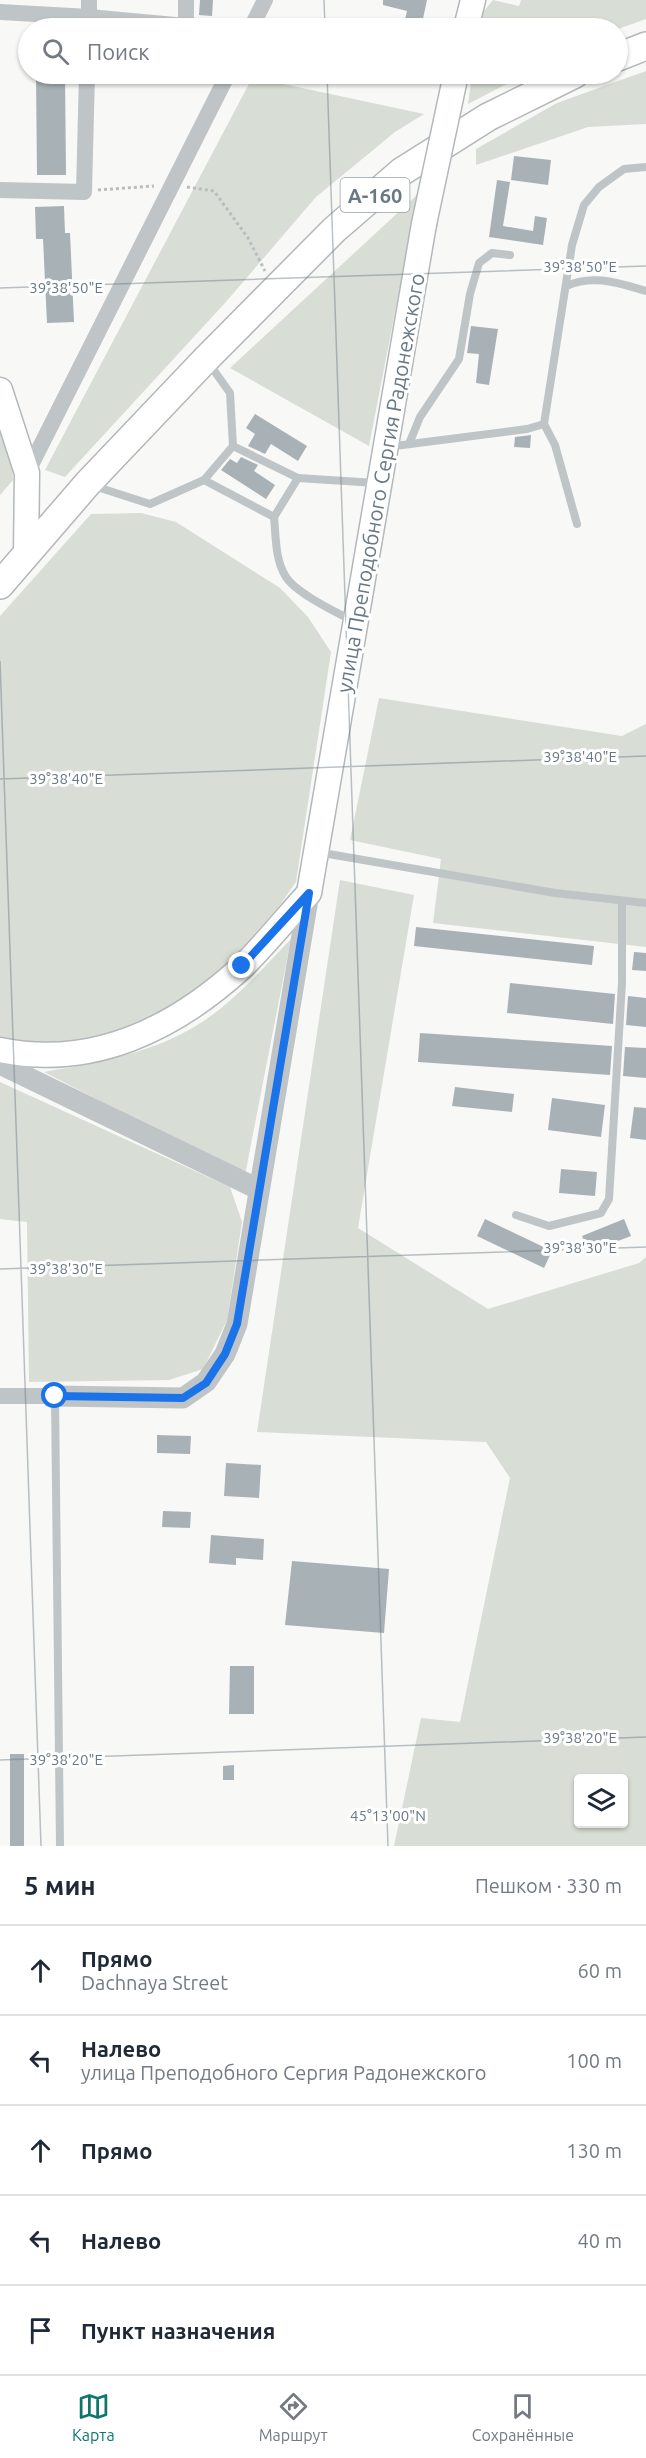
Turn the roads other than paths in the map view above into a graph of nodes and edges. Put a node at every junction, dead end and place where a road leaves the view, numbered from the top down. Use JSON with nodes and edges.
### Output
{"nodes":[{"id":1,"x":89,"y":0,"type":"edge"},
{"id":2,"x":186,"y":0,"type":"edge"},
{"id":3,"x":265,"y":0,"type":"edge"},
{"id":4,"x":473,"y":0,"type":"edge"},
{"id":5,"x":0,"y":12,"type":"edge"},
{"id":6,"x":49,"y":18,"type":"edge"},
{"id":7,"x":89,"y":18,"type":"edge"},
{"id":8,"x":186,"y":18,"type":"edge"},
{"id":9,"x":256,"y":18,"type":"edge"},
{"id":10,"x":468,"y":18,"type":"edge"},
{"id":11,"x":646,"y":46,"type":"edge"},
{"id":12,"x":628,"y":53,"type":"edge"},
{"id":13,"x":87,"y":84,"type":"edge"},
{"id":14,"x":223,"y":84,"type":"edge"},
{"id":15,"x":454,"y":84,"type":"edge"},
{"id":16,"x":556,"y":84,"type":"edge"},
{"id":17,"x":646,"y":166,"type":"edge"},
{"id":18,"x":0,"y":189,"type":"edge"},
{"id":19,"x":510,"y":255,"type":"dead end"},
{"id":20,"x":566,"y":286,"type":"junction"},
{"id":21,"x":646,"y":291,"type":"edge"},
{"id":22,"x":206,"y":359,"type":"junction"},
{"id":23,"x":0,"y":390,"type":"edge"},
{"id":24,"x":544,"y":424,"type":"junction"},
{"id":25,"x":6,"y":426,"type":"edge"},
{"id":26,"x":232,"y":446,"type":"junction"},
{"id":27,"x":397,"y":446,"type":"junction"},
{"id":28,"x":27,"y":473,"type":"junction"},
{"id":29,"x":298,"y":478,"type":"junction"},
{"id":30,"x":204,"y":480,"type":"junction"},
{"id":31,"x":88,"y":483,"type":"junction"},
{"id":32,"x":380,"y":484,"type":"junction"},
{"id":33,"x":274,"y":517,"type":"junction"},
{"id":34,"x":577,"y":524,"type":"dead end"},
{"id":35,"x":26,"y":556,"type":"junction"},
{"id":36,"x":0,"y":585,"type":"edge"},
{"id":37,"x":356,"y":622,"type":"junction"},
{"id":38,"x":317,"y":852,"type":"junction"},
{"id":39,"x":309,"y":893,"type":"junction"},
{"id":40,"x":622,"y":900,"type":"junction"},
{"id":41,"x":646,"y":903,"type":"edge"},
{"id":42,"x":0,"y":1050,"type":"edge"},
{"id":43,"x":0,"y":1056,"type":"edge"},
{"id":44,"x":0,"y":1064,"type":"edge"},
{"id":45,"x":34,"y":1079,"type":"junction"},
{"id":46,"x":258,"y":1189,"type":"junction"},
{"id":47,"x":516,"y":1215,"type":"dead end"},
{"id":48,"x":0,"y":1396,"type":"edge"},
{"id":49,"x":55,"y":1396,"type":"junction"},
{"id":50,"x":60,"y":1846,"type":"edge"}],
"edges":[{"from":1,"to":7,"type":"street"},
{"from":2,"to":8,"type":"street"},
{"from":3,"to":9,"type":"street"},
{"from":4,"to":10,"type":"main road"},
{"from":5,"to":6,"type":"street"},
{"from":11,"to":12,"type":"highway"},
{"from":13,"to":18,"type":"street"},
{"from":14,"to":28,"type":"street"},
{"from":15,"to":27,"type":"main road","name":"улица Преподобного Сергия Радонежского","bridge":true},
{"from":16,"to":22,"type":"highway","number":"А-160"},
{"from":17,"to":20,"type":"lane"},
{"from":19,"to":27,"type":"lane"},
{"from":20,"to":21,"type":"lane"},
{"from":20,"to":24,"type":"lane"},
{"from":22,"to":26,"type":"lane"},
{"from":22,"to":31,"type":"highway","number":"А-160"},
{"from":23,"to":25,"type":"main road"},
{"from":24,"to":27,"type":"lane"},
{"from":24,"to":34,"type":"lane"},
{"from":25,"to":28,"type":"main road"},
{"from":26,"to":29,"type":"lane"},
{"from":26,"to":30,"type":"lane"},
{"from":27,"to":32,"type":"main road","name":"улица Преподобного Сергия Радонежского"},
{"from":28,"to":35,"type":"main road"},
{"from":29,"to":32,"type":"lane"},
{"from":29,"to":33,"type":"lane"},
{"from":30,"to":31,"type":"lane"},
{"from":30,"to":33,"type":"lane"},
{"from":31,"to":35,"type":"highway","number":"А-160"},
{"from":32,"to":37,"type":"main road","name":"улица Преподобного Сергия Радонежского"},
{"from":33,"to":37,"type":"lane"},
{"from":35,"to":36,"type":"highway","number":"А-160"},
{"from":37,"to":38,"type":"main road","name":"улица Преподобного Сергия Радонежского"},
{"from":38,"to":39,"type":"main road","name":"улица Преподобного Сергия Радонежского"},
{"from":38,"to":40,"type":"lane"},
{"from":39,"to":42,"type":"main road"},
{"from":39,"to":46,"type":"street"},
{"from":40,"to":41,"type":"lane"},
{"from":40,"to":47,"type":"lane"},
{"from":43,"to":45,"type":"street"},
{"from":44,"to":45,"type":"street"},
{"from":45,"to":46,"type":"street"},
{"from":46,"to":49,"type":"street"},
{"from":48,"to":49,"type":"street"},
{"from":49,"to":50,"type":"lane"}]}
